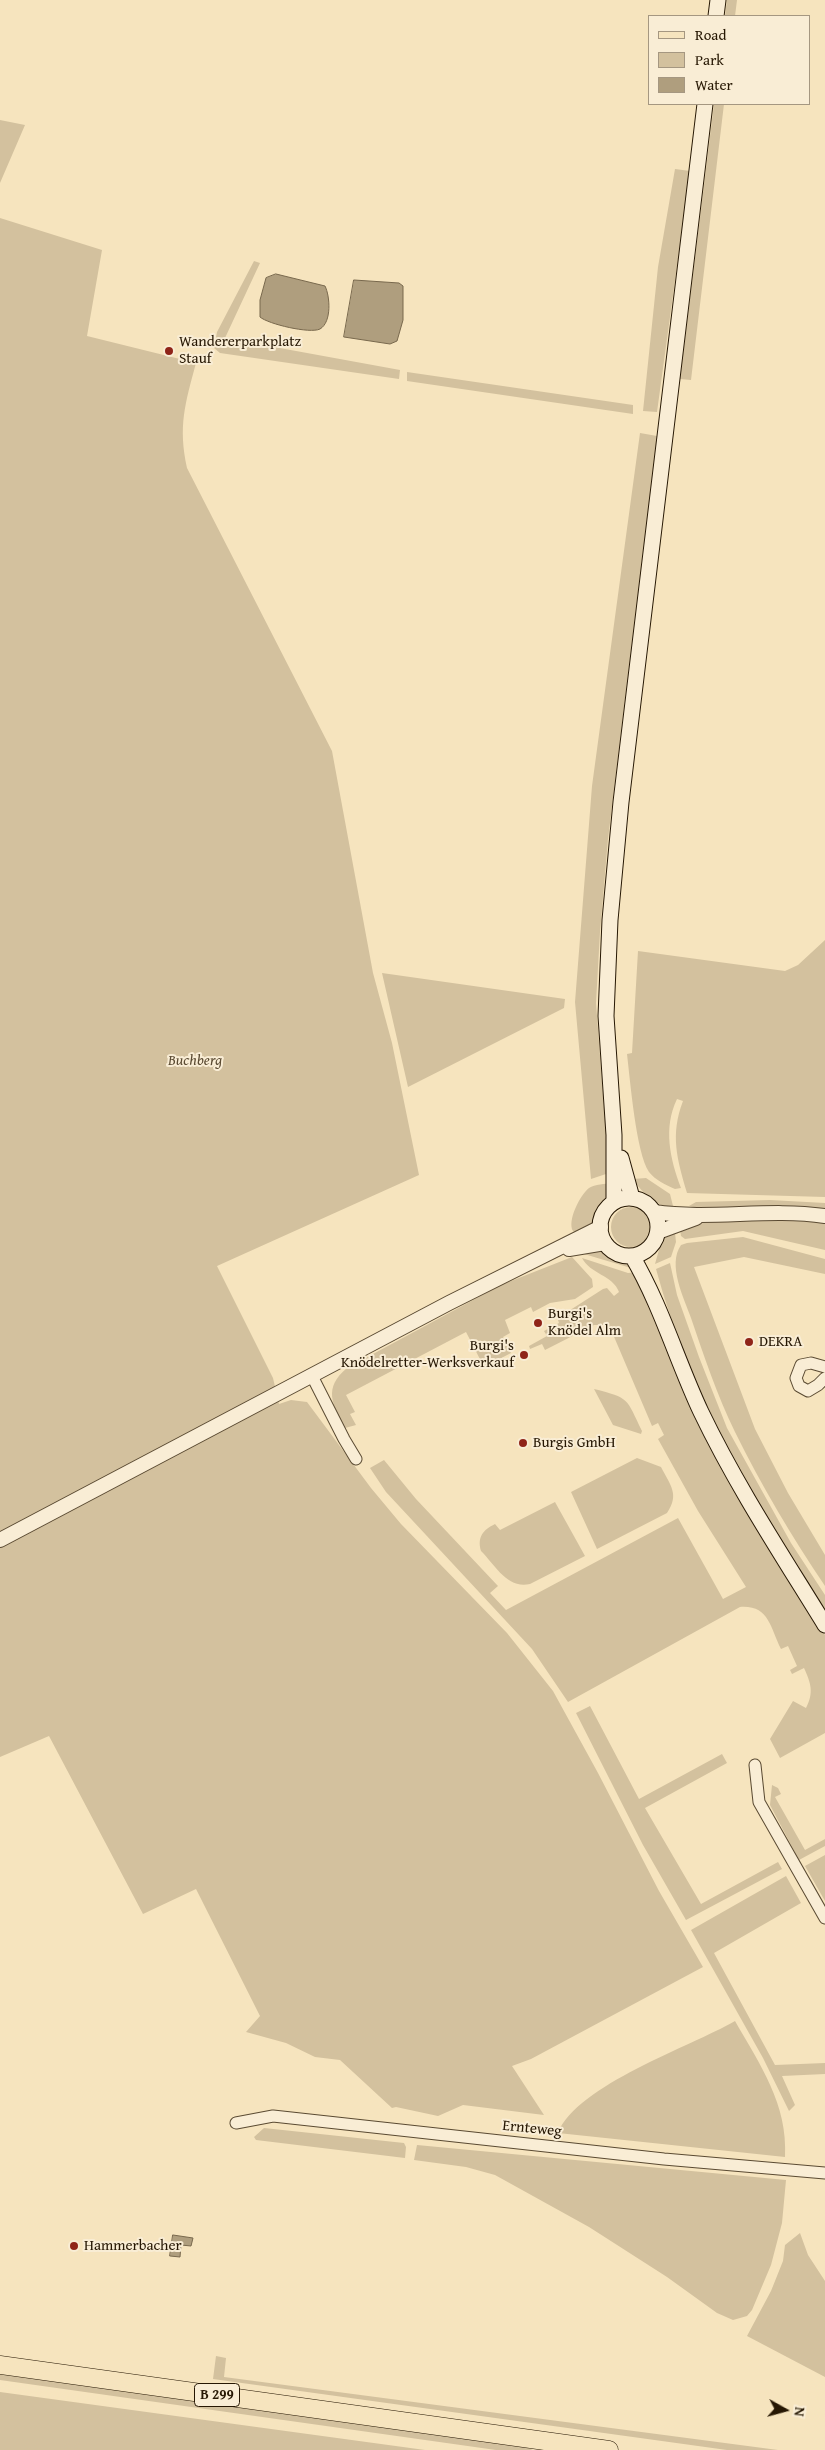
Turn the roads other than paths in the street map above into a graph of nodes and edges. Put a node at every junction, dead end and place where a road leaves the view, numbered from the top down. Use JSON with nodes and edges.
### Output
{"nodes":[{"id":1,"x":718,"y":0,"type":"edge"},
{"id":2,"x":716,"y":15,"type":"edge"},
{"id":3,"x":705,"y":105,"type":"edge"},
{"id":4,"x":614,"y":1135,"type":"junction"},
{"id":5,"x":632,"y":1198,"type":"junction"},
{"id":6,"x":614,"y":1202,"type":"junction"},
{"id":7,"x":654,"y":1212,"type":"junction"},
{"id":8,"x":701,"y":1216,"type":"junction"},
{"id":9,"x":825,"y":1216,"type":"edge"},
{"id":10,"x":600,"y":1227,"type":"junction"},
{"id":11,"x":658,"y":1232,"type":"junction"},
{"id":12,"x":606,"y":1243,"type":"junction"},
{"id":13,"x":649,"y":1248,"type":"junction"},
{"id":14,"x":548,"y":1255,"type":"junction"},
{"id":15,"x":632,"y":1256,"type":"junction"},
{"id":16,"x":656,"y":1302,"type":"junction"},
{"id":17,"x":825,"y":1367,"type":"edge"},
{"id":18,"x":312,"y":1376,"type":"junction"},
{"id":19,"x":825,"y":1378,"type":"edge"},
{"id":20,"x":356,"y":1459,"type":"dead end"},
{"id":21,"x":0,"y":1540,"type":"edge"},
{"id":22,"x":825,"y":1625,"type":"edge"},
{"id":23,"x":756,"y":1765,"type":"dead end"},
{"id":24,"x":825,"y":1918,"type":"edge"},
{"id":25,"x":236,"y":2123,"type":"dead end"},
{"id":26,"x":825,"y":2174,"type":"edge"},
{"id":27,"x":0,"y":2365,"type":"edge"},
{"id":28,"x":609,"y":2450,"type":"edge"}],
"edges":[{"from":1,"to":2,"type":"main road"},
{"from":3,"to":4,"type":"main road"},
{"from":4,"to":5,"type":"main road"},
{"from":4,"to":6,"type":"main road"},
{"from":5,"to":6,"type":"main road"},
{"from":5,"to":7,"type":"main road"},
{"from":6,"to":10,"type":"main road"},
{"from":7,"to":8,"type":"street"},
{"from":7,"to":11,"type":"main road"},
{"from":8,"to":9,"type":"street"},
{"from":8,"to":11,"type":"street"},
{"from":10,"to":12,"type":"main road"},
{"from":10,"to":14,"type":"street"},
{"from":11,"to":13,"type":"main road"},
{"from":12,"to":14,"type":"street"},
{"from":12,"to":15,"type":"main road"},
{"from":13,"to":15,"type":"main road"},
{"from":13,"to":16,"type":"main road"},
{"from":14,"to":18,"type":"street"},
{"from":15,"to":16,"type":"main road"},
{"from":16,"to":22,"type":"main road"},
{"from":17,"to":19,"type":"street"},
{"from":18,"to":20,"type":"street"},
{"from":18,"to":21,"type":"street"},
{"from":23,"to":24,"type":"street"},
{"from":25,"to":26,"type":"street","name":"Ernteweg"},
{"from":27,"to":28,"type":"main road","number":"B 299"}]}
